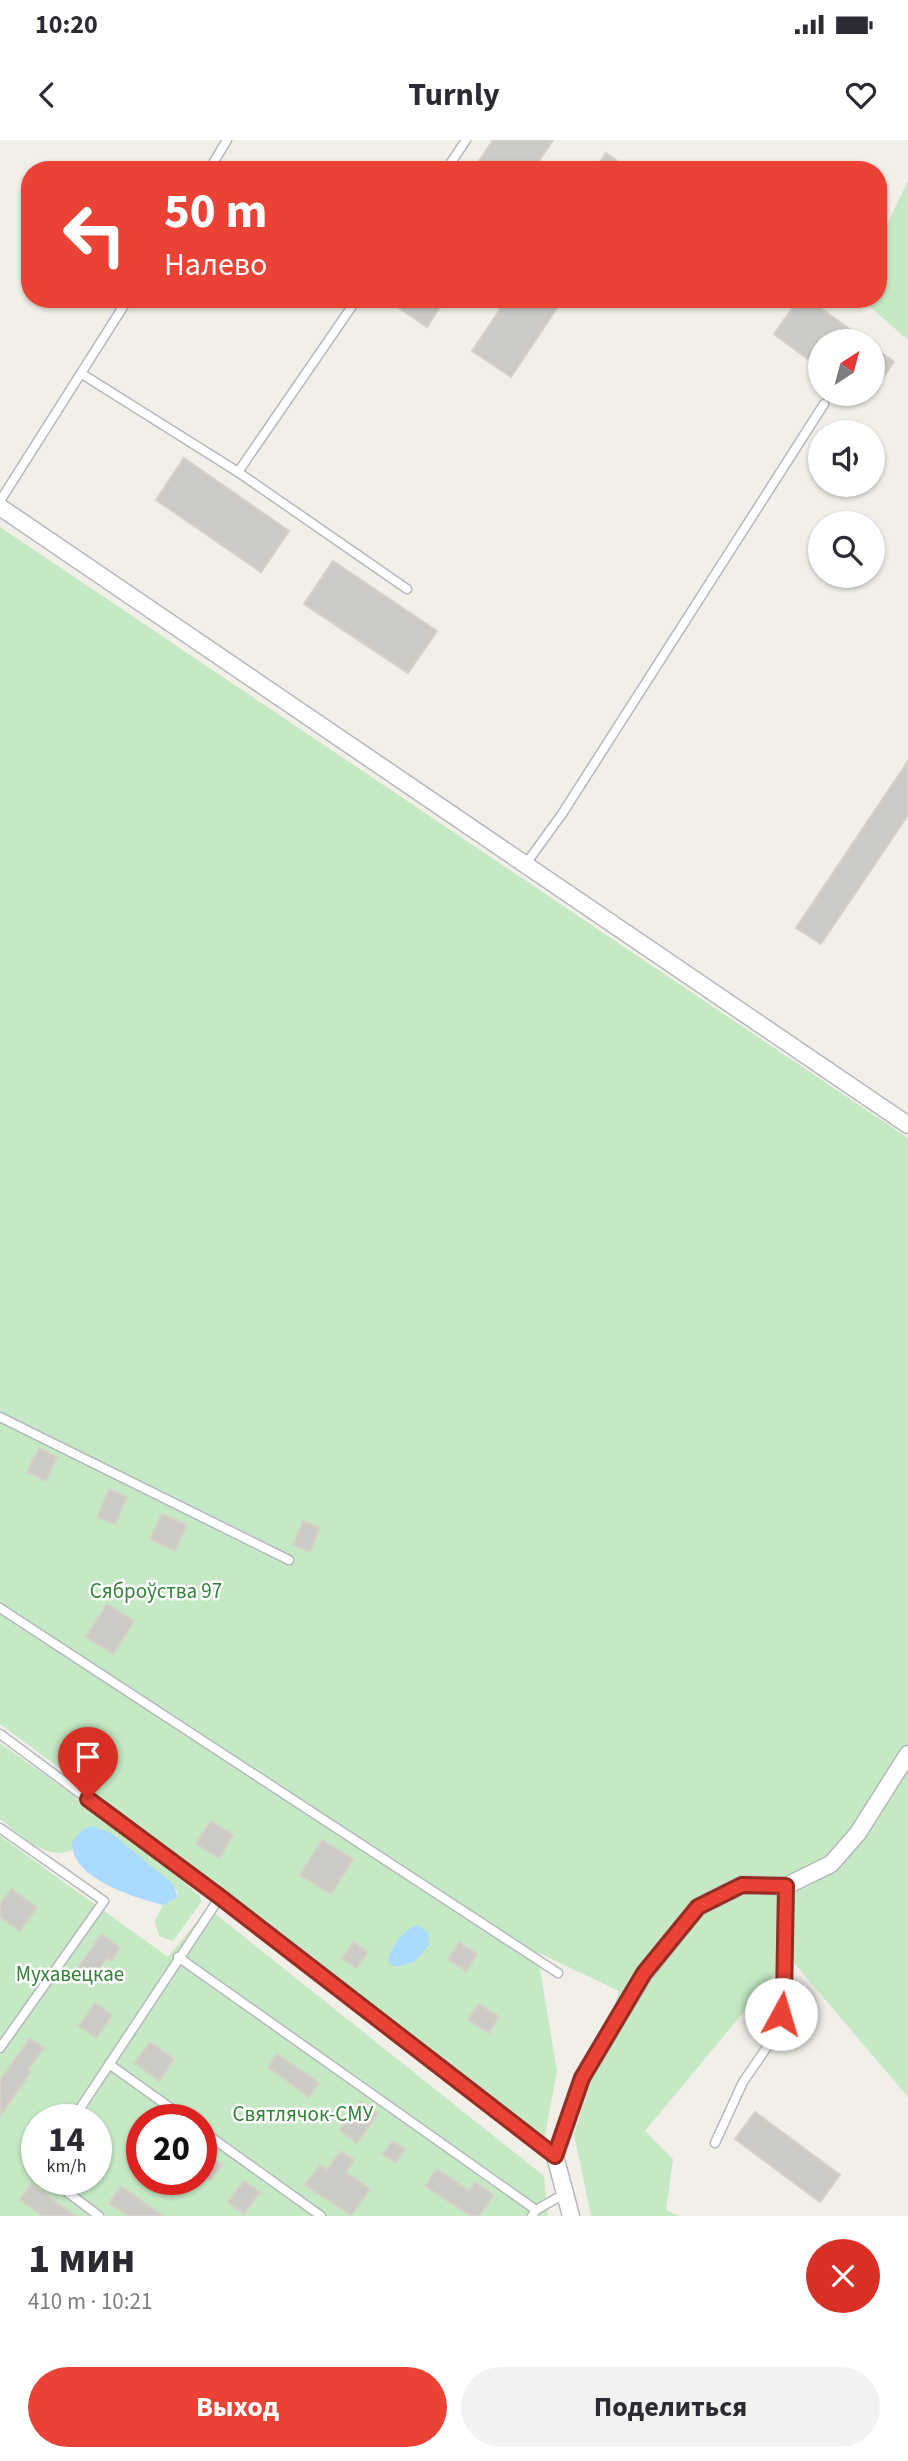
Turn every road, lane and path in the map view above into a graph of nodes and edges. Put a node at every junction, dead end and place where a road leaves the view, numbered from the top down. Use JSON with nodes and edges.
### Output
{"nodes":[{"id":1,"x":227,"y":140,"type":"edge"},
{"id":2,"x":466,"y":140,"type":"edge"},
{"id":3,"x":214,"y":161,"type":"edge"},
{"id":4,"x":452,"y":161,"type":"edge"},
{"id":5,"x":122,"y":308,"type":"edge"},
{"id":6,"x":351,"y":308,"type":"edge"},
{"id":7,"x":82,"y":374,"type":"junction"},
{"id":8,"x":823,"y":406,"type":"edge"},
{"id":9,"x":238,"y":472,"type":"junction"},
{"id":10,"x":0,"y":501,"type":"edge"},
{"id":11,"x":0,"y":507,"type":"edge"},
{"id":12,"x":407,"y":589,"type":"dead end"},
{"id":13,"x":525,"y":865,"type":"junction"},
{"id":14,"x":908,"y":1125,"type":"edge"},
{"id":15,"x":0,"y":1417,"type":"edge"},
{"id":16,"x":289,"y":1560,"type":"dead end"},
{"id":17,"x":0,"y":1608,"type":"edge"},
{"id":18,"x":0,"y":1734,"type":"edge"},
{"id":19,"x":908,"y":1754,"type":"edge"},
{"id":20,"x":0,"y":1828,"type":"edge"},
{"id":21,"x":786,"y":1886,"type":"junction"},
{"id":22,"x":220,"y":1897,"type":"junction"},
{"id":23,"x":178,"y":1957,"type":"junction"},
{"id":24,"x":558,"y":1973,"type":"dead end"},
{"id":25,"x":0,"y":2048,"type":"edge"},
{"id":26,"x":109,"y":2064,"type":"junction"},
{"id":27,"x":83,"y":2104,"type":"edge"},
{"id":28,"x":165,"y":2104,"type":"edge"},
{"id":29,"x":217,"y":2141,"type":"edge"},
{"id":30,"x":715,"y":2143,"type":"dead end"},
{"id":31,"x":555,"y":2156,"type":"junction"},
{"id":32,"x":564,"y":2194,"type":"junction"},
{"id":33,"x":71,"y":2195,"type":"edge"},
{"id":34,"x":534,"y":2213,"type":"edge"},
{"id":35,"x":99,"y":2216,"type":"edge"},
{"id":36,"x":321,"y":2216,"type":"edge"},
{"id":37,"x":571,"y":2216,"type":"edge"}],
"edges":[{"from":1,"to":3,"type":"lane"},
{"from":2,"to":4,"type":"lane"},
{"from":5,"to":7,"type":"lane"},
{"from":6,"to":9,"type":"lane"},
{"from":7,"to":9,"type":"lane"},
{"from":7,"to":10,"type":"lane"},
{"from":8,"to":13,"type":"lane"},
{"from":9,"to":12,"type":"lane"},
{"from":11,"to":13,"type":"street"},
{"from":13,"to":14,"type":"street"},
{"from":15,"to":16,"type":"lane"},
{"from":17,"to":24,"type":"lane"},
{"from":18,"to":22,"type":"lane"},
{"from":19,"to":21,"type":"street"},
{"from":20,"to":25,"type":"lane"},
{"from":21,"to":30,"type":"lane"},
{"from":21,"to":31,"type":"street"},
{"from":22,"to":23,"type":"lane"},
{"from":22,"to":31,"type":"lane"},
{"from":23,"to":26,"type":"lane"},
{"from":23,"to":34,"type":"lane"},
{"from":26,"to":27,"type":"lane"},
{"from":26,"to":28,"type":"lane"},
{"from":29,"to":36,"type":"lane"},
{"from":31,"to":32,"type":"street"},
{"from":32,"to":34,"type":"lane"},
{"from":32,"to":37,"type":"street"},
{"from":33,"to":35,"type":"lane"}]}
